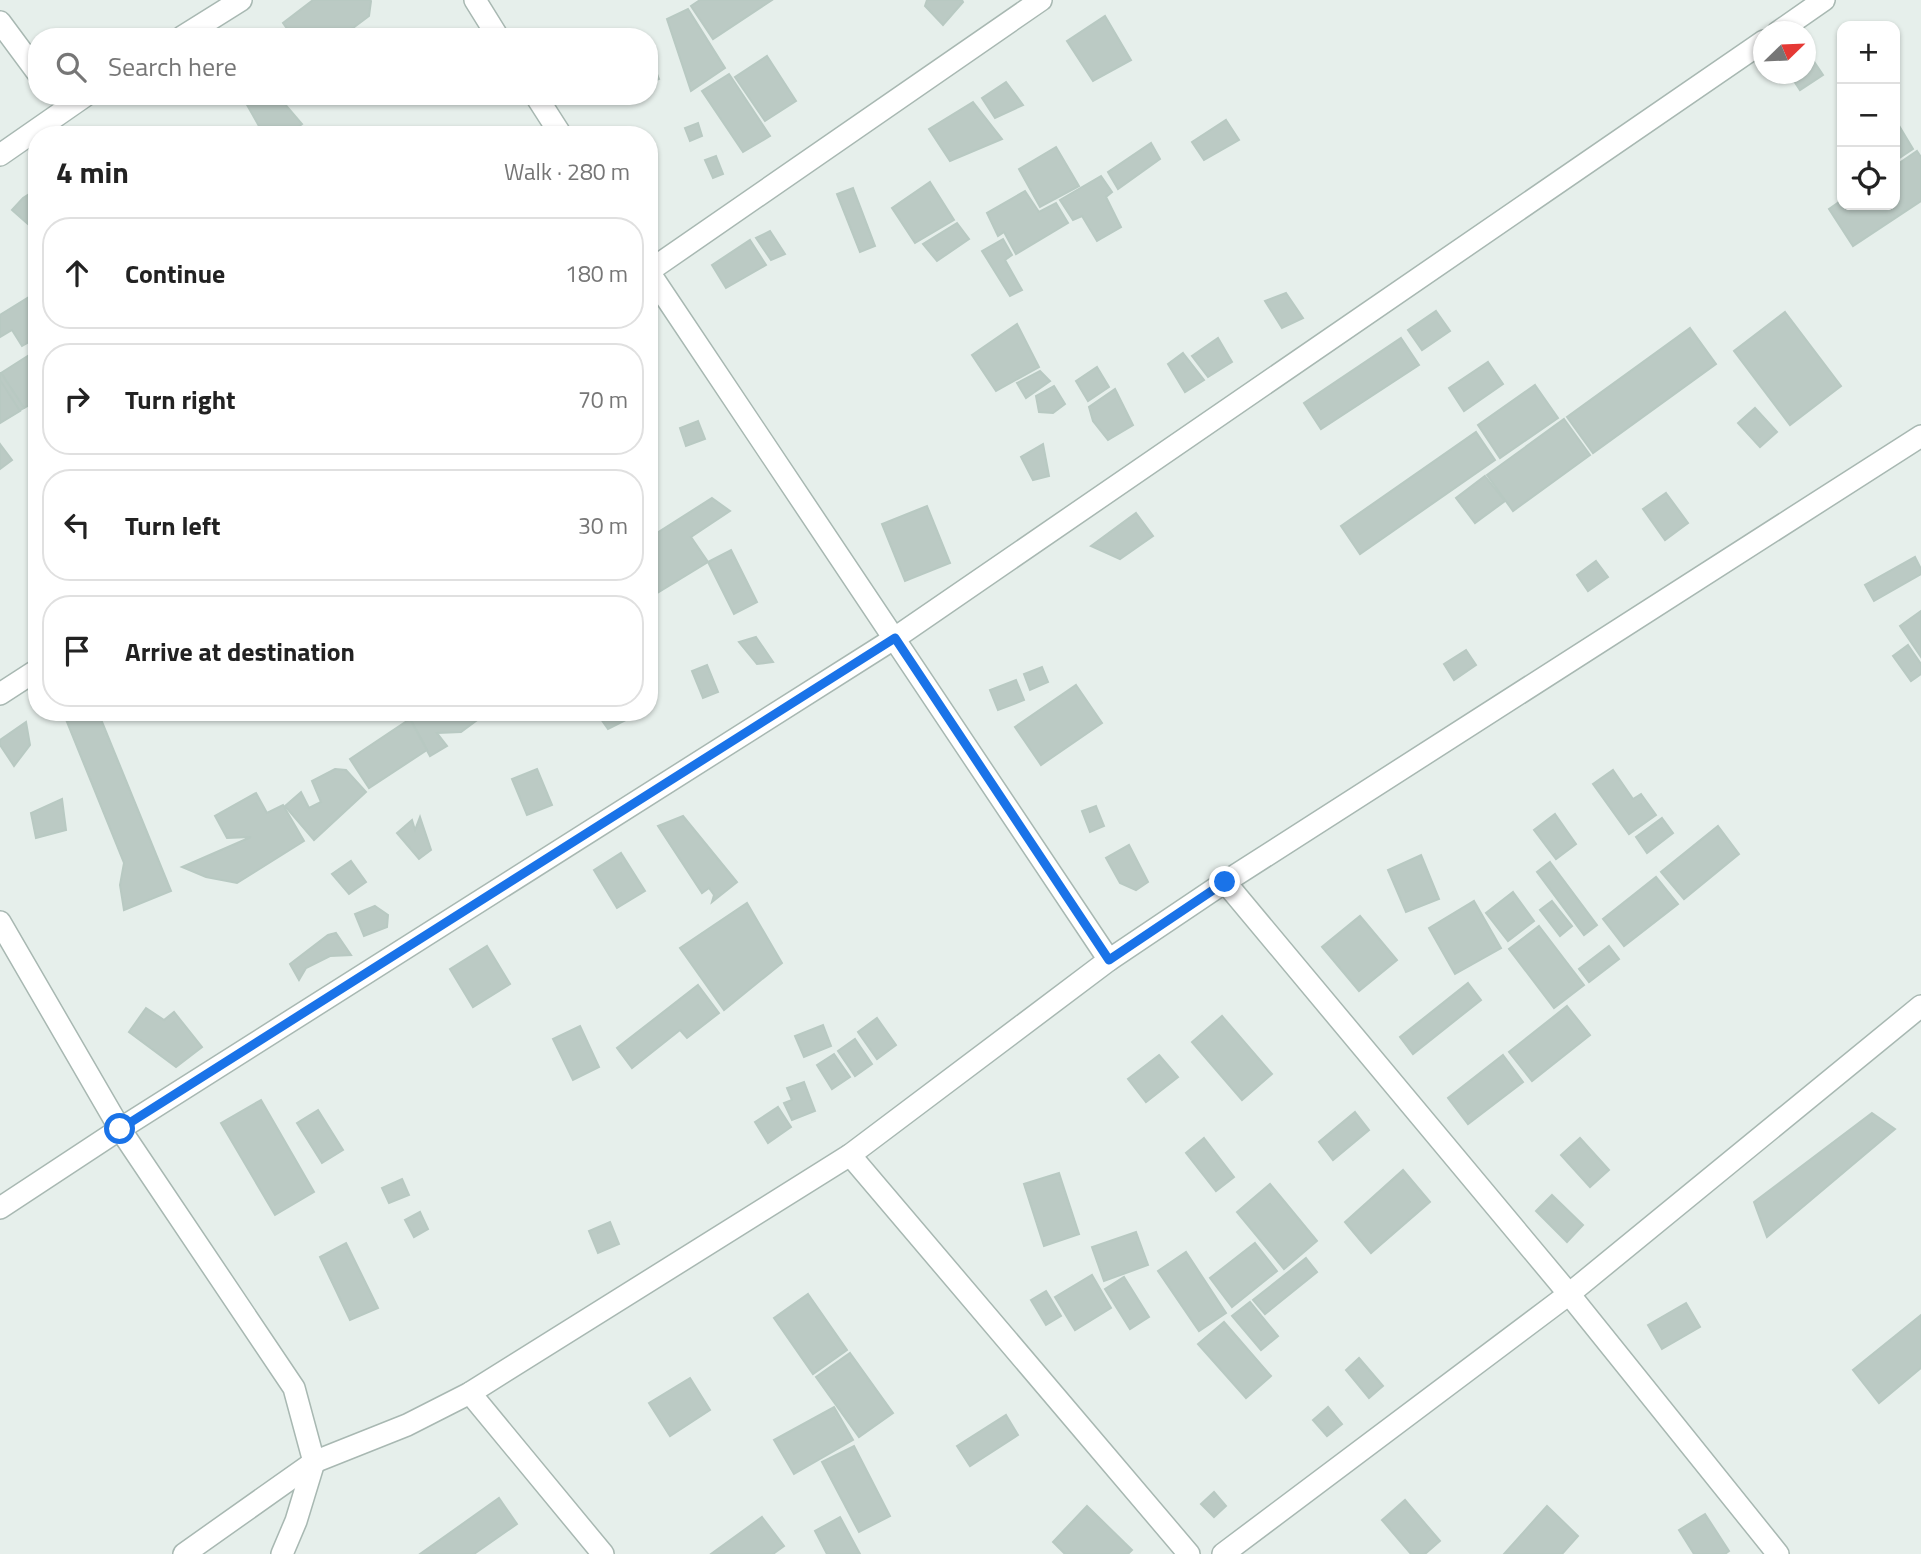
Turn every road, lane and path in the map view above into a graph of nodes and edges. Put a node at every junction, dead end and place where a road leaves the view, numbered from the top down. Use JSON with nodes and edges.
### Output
{"nodes":[{"id":1,"x":241,"y":0,"type":"edge"},
{"id":2,"x":475,"y":0,"type":"edge"},
{"id":3,"x":1041,"y":0,"type":"edge"},
{"id":4,"x":1824,"y":0,"type":"edge"},
{"id":5,"x":1794,"y":21,"type":"edge"},
{"id":6,"x":0,"y":22,"type":"edge"},
{"id":7,"x":196,"y":28,"type":"edge"},
{"id":8,"x":492,"y":28,"type":"edge"},
{"id":9,"x":1753,"y":48,"type":"edge"},
{"id":10,"x":28,"y":60,"type":"edge"},
{"id":11,"x":58,"y":105,"type":"edge"},
{"id":12,"x":542,"y":105,"type":"edge"},
{"id":13,"x":33,"y":126,"type":"edge"},
{"id":14,"x":555,"y":126,"type":"edge"},
{"id":15,"x":28,"y":131,"type":"edge"},
{"id":16,"x":0,"y":155,"type":"edge"},
{"id":17,"x":658,"y":266,"type":"edge"},
{"id":18,"x":658,"y":285,"type":"edge"},
{"id":19,"x":1921,"y":436,"type":"edge"},
{"id":20,"x":895,"y":638,"type":"junction"},
{"id":21,"x":28,"y":676,"type":"edge"},
{"id":22,"x":0,"y":694,"type":"edge"},
{"id":23,"x":1225,"y":882,"type":"junction"},
{"id":24,"x":0,"y":922,"type":"edge"},
{"id":25,"x":1109,"y":960,"type":"junction"},
{"id":26,"x":1921,"y":1006,"type":"edge"},
{"id":27,"x":120,"y":1129,"type":"junction"},
{"id":28,"x":850,"y":1154,"type":"junction"},
{"id":29,"x":0,"y":1208,"type":"edge"},
{"id":30,"x":1569,"y":1294,"type":"junction"},
{"id":31,"x":470,"y":1393,"type":"junction"},
{"id":32,"x":314,"y":1462,"type":"junction"},
{"id":33,"x":184,"y":1554,"type":"edge"},
{"id":34,"x":282,"y":1554,"type":"edge"},
{"id":35,"x":603,"y":1554,"type":"edge"},
{"id":36,"x":1189,"y":1554,"type":"edge"},
{"id":37,"x":1223,"y":1554,"type":"edge"},
{"id":38,"x":1778,"y":1554,"type":"edge"}],
"edges":[{"from":1,"to":7,"type":"street"},
{"from":2,"to":8,"type":"street"},
{"from":3,"to":17,"type":"street"},
{"from":4,"to":5,"type":"street"},
{"from":6,"to":10,"type":"street"},
{"from":9,"to":20,"type":"street"},
{"from":11,"to":13,"type":"street"},
{"from":12,"to":14,"type":"street"},
{"from":15,"to":16,"type":"street"},
{"from":18,"to":20,"type":"street"},
{"from":19,"to":23,"type":"street"},
{"from":20,"to":25,"type":"street"},
{"from":20,"to":27,"type":"street"},
{"from":21,"to":22,"type":"street"},
{"from":23,"to":25,"type":"street"},
{"from":23,"to":30,"type":"street"},
{"from":24,"to":27,"type":"street"},
{"from":25,"to":28,"type":"street"},
{"from":26,"to":30,"type":"street"},
{"from":27,"to":29,"type":"street"},
{"from":27,"to":32,"type":"street"},
{"from":28,"to":31,"type":"street"},
{"from":28,"to":36,"type":"street"},
{"from":30,"to":37,"type":"street"},
{"from":30,"to":38,"type":"street"},
{"from":31,"to":32,"type":"street"},
{"from":31,"to":35,"type":"street"},
{"from":32,"to":33,"type":"street"},
{"from":32,"to":34,"type":"street"}]}
